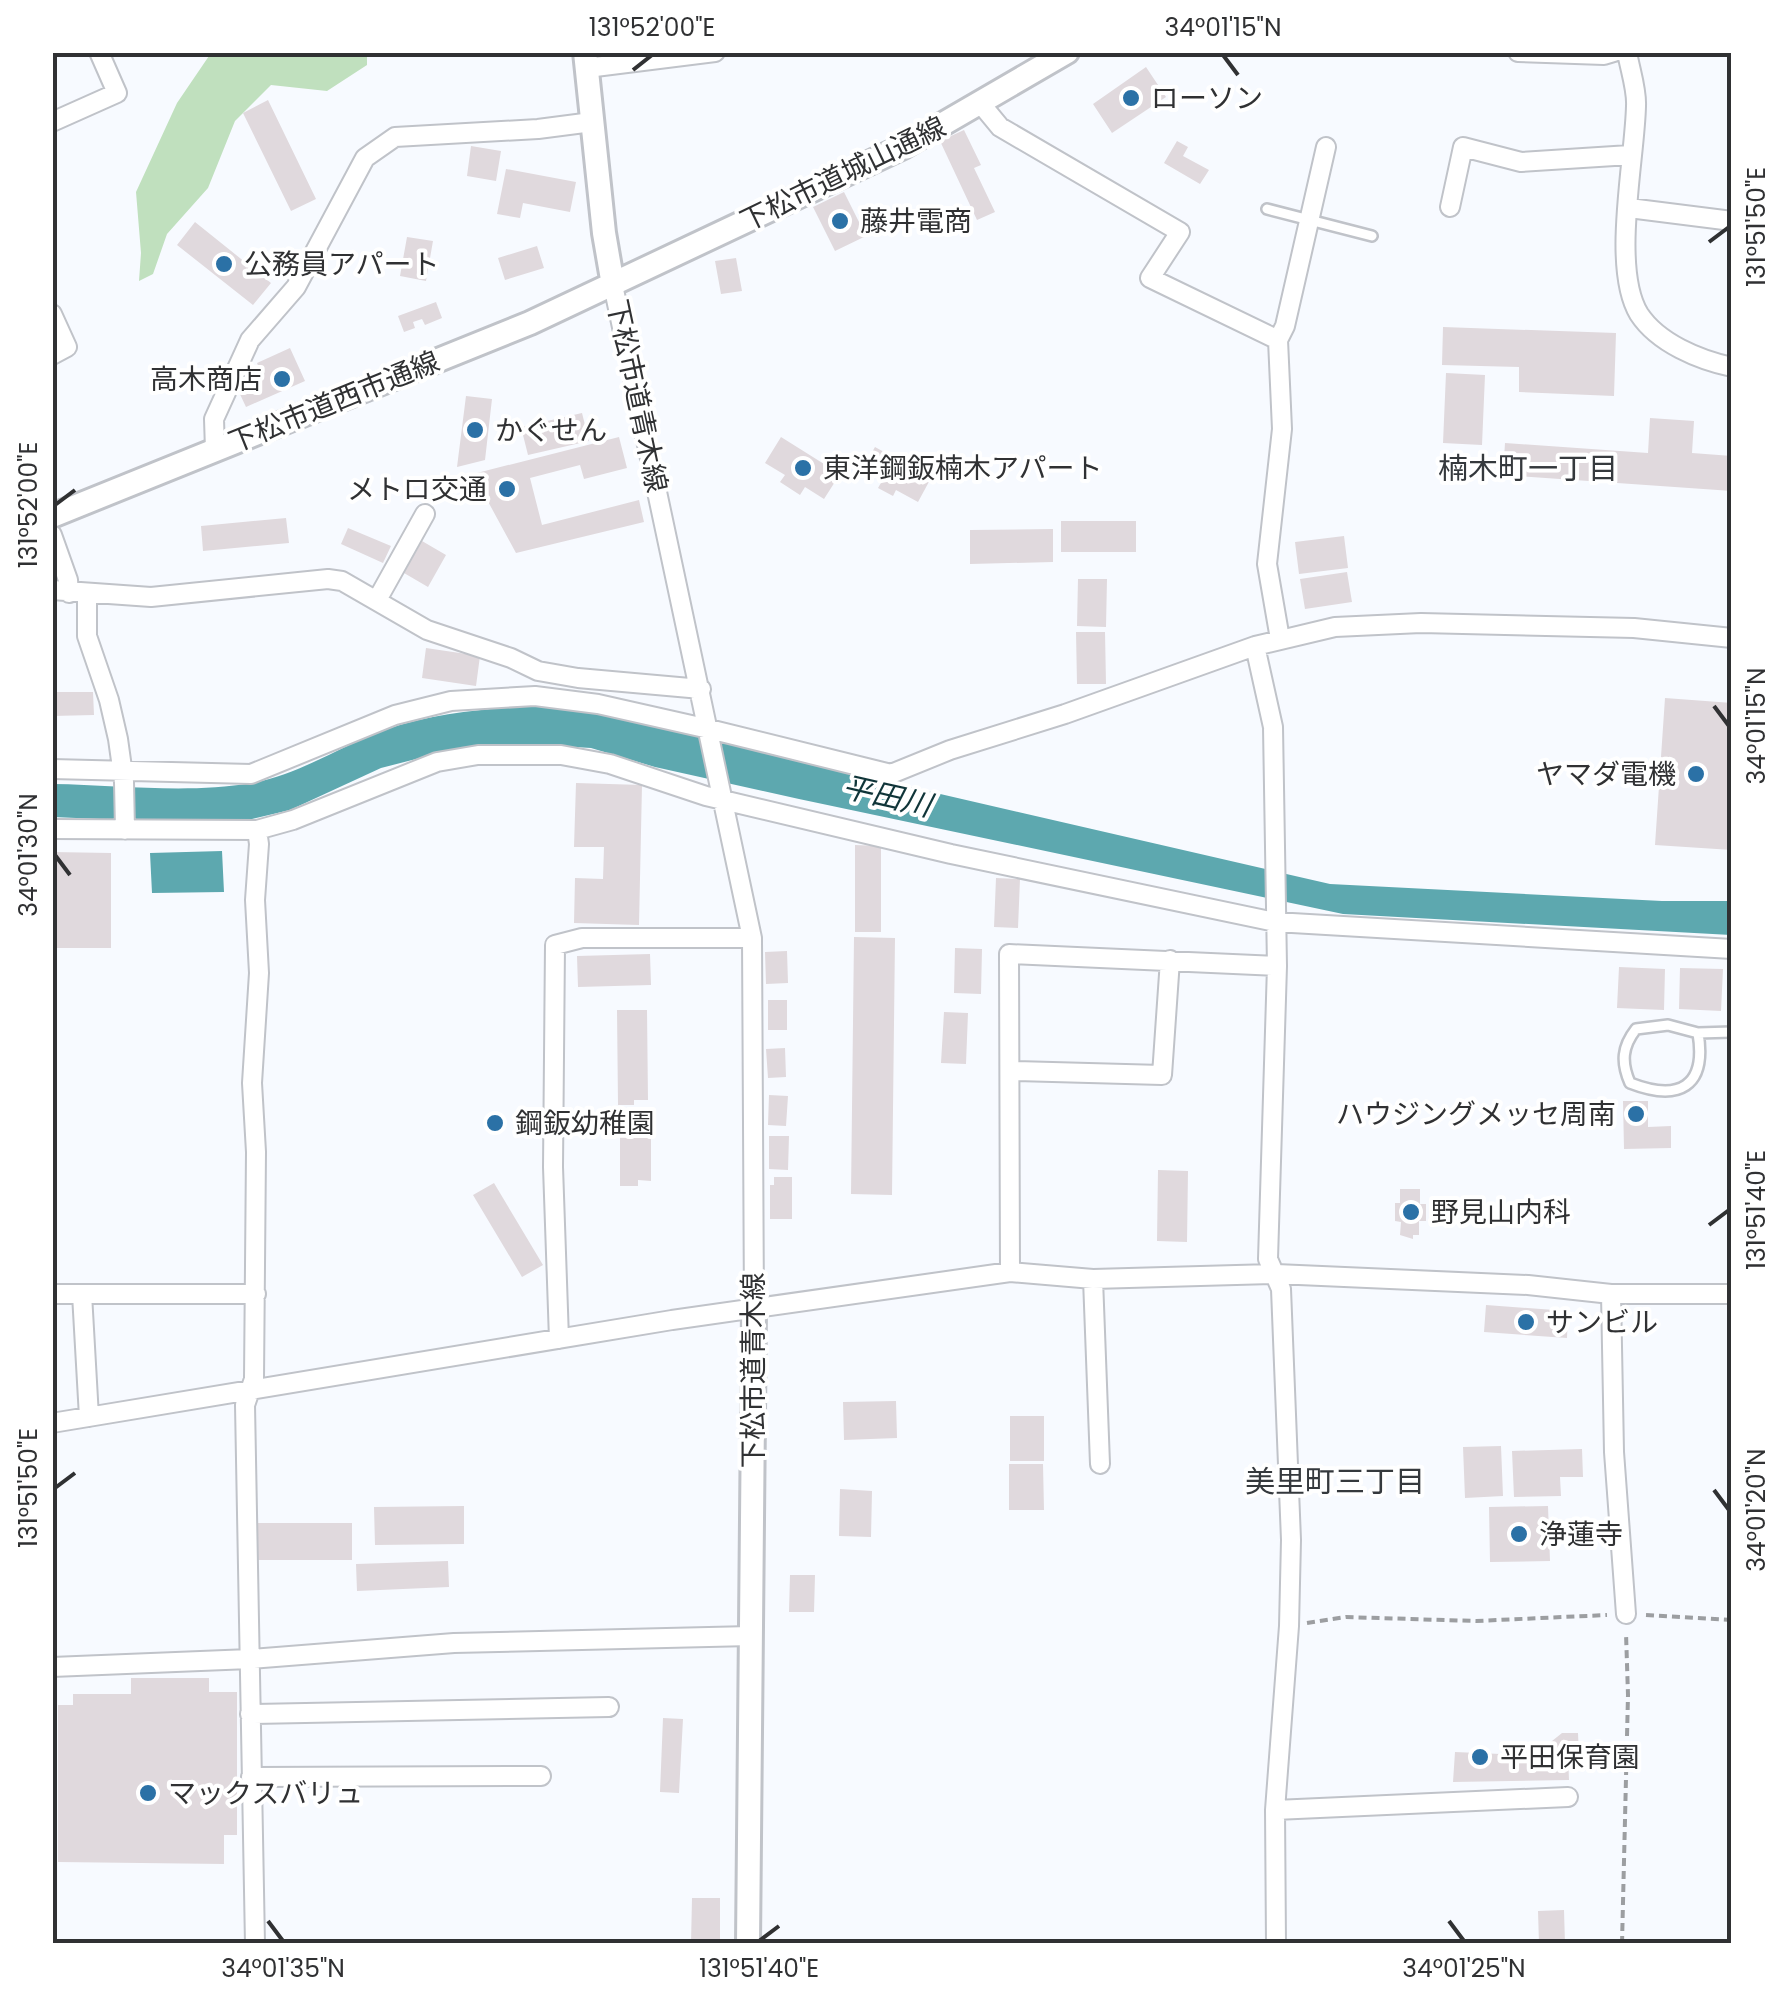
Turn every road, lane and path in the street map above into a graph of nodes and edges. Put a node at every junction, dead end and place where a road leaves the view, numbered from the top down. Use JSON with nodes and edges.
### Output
{"nodes":[{"id":1,"x":99,"y":52,"type":"edge"},
{"id":2,"x":715,"y":52,"type":"edge"},
{"id":3,"x":1067,"y":52,"type":"edge"},
{"id":4,"x":1518,"y":52,"type":"edge"},
{"id":5,"x":1614,"y":52,"type":"edge"},
{"id":6,"x":1627,"y":52,"type":"edge"},
{"id":7,"x":586,"y":60,"type":"edge"},
{"id":8,"x":981,"y":104,"type":"junction"},
{"id":9,"x":52,"y":122,"type":"edge"},
{"id":10,"x":592,"y":122,"type":"junction"},
{"id":11,"x":1326,"y":147,"type":"dead end"},
{"id":12,"x":1630,"y":155,"type":"junction"},
{"id":13,"x":1450,"y":207,"type":"dead end"},
{"id":14,"x":1628,"y":208,"type":"junction"},
{"id":15,"x":1266,"y":209,"type":"dead end"},
{"id":16,"x":1309,"y":219,"type":"junction"},
{"id":17,"x":1732,"y":221,"type":"edge"},
{"id":18,"x":1372,"y":236,"type":"dead end"},
{"id":19,"x":613,"y":285,"type":"junction"},
{"id":20,"x":52,"y":314,"type":"edge"},
{"id":21,"x":1278,"y":340,"type":"junction"},
{"id":22,"x":52,"y":354,"type":"edge"},
{"id":23,"x":1732,"y":367,"type":"edge"},
{"id":24,"x":216,"y":450,"type":"junction"},
{"id":25,"x":425,"y":514,"type":"dead end"},
{"id":26,"x":52,"y":516,"type":"edge"},
{"id":27,"x":52,"y":536,"type":"edge"},
{"id":28,"x":69,"y":592,"type":"edge"},
{"id":29,"x":377,"y":600,"type":"junction"},
{"id":30,"x":1732,"y":638,"type":"edge"},
{"id":31,"x":1280,"y":639,"type":"junction"},
{"id":32,"x":1255,"y":646,"type":"junction"},
{"id":33,"x":701,"y":689,"type":"junction"},
{"id":34,"x":710,"y":732,"type":"junction"},
{"id":35,"x":52,"y":768,"type":"edge"},
{"id":36,"x":124,"y":777,"type":"junction"},
{"id":37,"x":724,"y":796,"type":"junction"},
{"id":38,"x":125,"y":826,"type":"junction"},
{"id":39,"x":52,"y":829,"type":"edge"},
{"id":40,"x":257,"y":830,"type":"junction"},
{"id":41,"x":1275,"y":918,"type":"junction"},
{"id":42,"x":752,"y":938,"type":"junction"},
{"id":43,"x":1732,"y":949,"type":"edge"},
{"id":44,"x":1170,"y":960,"type":"junction"},
{"id":45,"x":1276,"y":966,"type":"junction"},
{"id":46,"x":1698,"y":1032,"type":"junction"},
{"id":47,"x":1732,"y":1032,"type":"edge"},
{"id":48,"x":1012,"y":1071,"type":"junction"},
{"id":49,"x":1010,"y":1272,"type":"junction"},
{"id":50,"x":1276,"y":1274,"type":"junction"},
{"id":51,"x":1092,"y":1278,"type":"junction"},
{"id":52,"x":52,"y":1294,"type":"edge"},
{"id":53,"x":82,"y":1294,"type":"junction"},
{"id":54,"x":256,"y":1294,"type":"junction"},
{"id":55,"x":1611,"y":1294,"type":"junction"},
{"id":56,"x":1732,"y":1294,"type":"edge"},
{"id":57,"x":754,"y":1308,"type":"junction"},
{"id":58,"x":559,"y":1339,"type":"junction"},
{"id":59,"x":247,"y":1393,"type":"junction"},
{"id":60,"x":89,"y":1417,"type":"junction"},
{"id":61,"x":52,"y":1423,"type":"edge"},
{"id":62,"x":1100,"y":1464,"type":"dead end"},
{"id":63,"x":1626,"y":1614,"type":"junction"},
{"id":64,"x":1732,"y":1620,"type":"edge"},
{"id":65,"x":1289,"y":1626,"type":"junction"},
{"id":66,"x":751,"y":1636,"type":"junction"},
{"id":67,"x":250,"y":1659,"type":"junction"},
{"id":68,"x":52,"y":1667,"type":"edge"},
{"id":69,"x":608,"y":1708,"type":"dead end"},
{"id":70,"x":250,"y":1714,"type":"junction"},
{"id":71,"x":251,"y":1776,"type":"junction"},
{"id":72,"x":541,"y":1776,"type":"dead end"},
{"id":73,"x":1568,"y":1797,"type":"dead end"},
{"id":74,"x":1276,"y":1810,"type":"junction"},
{"id":75,"x":255,"y":1944,"type":"edge"},
{"id":76,"x":748,"y":1944,"type":"edge"},
{"id":77,"x":1276,"y":1944,"type":"edge"},
{"id":78,"x":1622,"y":1944,"type":"edge"}],
"edges":[{"from":1,"to":9,"type":"street"},
{"from":2,"to":7,"type":"street"},
{"from":3,"to":8,"type":"street","name":"下松市道城山通線"},
{"from":4,"to":5,"type":"street"},
{"from":6,"to":12,"type":"street"},
{"from":7,"to":10,"type":"street","name":"下松市道青木線"},
{"from":8,"to":19,"type":"street","name":"下松市道城山通線"},
{"from":8,"to":21,"type":"street"},
{"from":10,"to":19,"type":"street","name":"下松市道青木線"},
{"from":10,"to":24,"type":"street"},
{"from":11,"to":16,"type":"street"},
{"from":12,"to":13,"type":"street"},
{"from":12,"to":14,"type":"street"},
{"from":14,"to":17,"type":"street"},
{"from":14,"to":23,"type":"street"},
{"from":15,"to":16,"type":"lane"},
{"from":16,"to":18,"type":"lane"},
{"from":16,"to":21,"type":"street"},
{"from":19,"to":24,"type":"street","name":"下松市道西市通線"},
{"from":19,"to":33,"type":"street","name":"下松市道青木線"},
{"from":20,"to":22,"type":"street"},
{"from":21,"to":31,"type":"street"},
{"from":24,"to":26,"type":"street","name":"下松市道西市通線"},
{"from":25,"to":29,"type":"street"},
{"from":27,"to":28,"type":"street"},
{"from":28,"to":29,"type":"street"},
{"from":28,"to":36,"type":"street"},
{"from":29,"to":33,"type":"street"},
{"from":30,"to":31,"type":"street"},
{"from":31,"to":32,"type":"street"},
{"from":32,"to":34,"type":"street"},
{"from":32,"to":41,"type":"street"},
{"from":33,"to":34,"type":"street","name":"下松市道青木線"},
{"from":34,"to":36,"type":"street"},
{"from":34,"to":37,"type":"street","name":"下松市道青木線"},
{"from":35,"to":36,"type":"street"},
{"from":36,"to":38,"type":"street"},
{"from":37,"to":40,"type":"street"},
{"from":37,"to":41,"type":"street"},
{"from":37,"to":42,"type":"street","name":"下松市道青木線"},
{"from":38,"to":39,"type":"street"},
{"from":38,"to":40,"type":"street"},
{"from":40,"to":54,"type":"street"},
{"from":41,"to":43,"type":"street"},
{"from":41,"to":45,"type":"street"},
{"from":42,"to":57,"type":"street","name":"下松市道青木線"},
{"from":42,"to":58,"type":"street"},
{"from":44,"to":45,"type":"street"},
{"from":44,"to":48,"type":"street"},
{"from":44,"to":48,"type":"street"},
{"from":45,"to":50,"type":"street"},
{"from":46,"to":46,"type":"lane"},
{"from":46,"to":47,"type":"lane"},
{"from":48,"to":49,"type":"street"},
{"from":49,"to":51,"type":"street"},
{"from":49,"to":57,"type":"street"},
{"from":50,"to":51,"type":"street"},
{"from":50,"to":55,"type":"street"},
{"from":50,"to":65,"type":"street"},
{"from":51,"to":62,"type":"street"},
{"from":52,"to":53,"type":"street"},
{"from":53,"to":54,"type":"street"},
{"from":53,"to":60,"type":"street"},
{"from":54,"to":59,"type":"street"},
{"from":55,"to":56,"type":"street"},
{"from":55,"to":63,"type":"street"},
{"from":57,"to":58,"type":"street"},
{"from":57,"to":66,"type":"street","name":"下松市道青木線"},
{"from":58,"to":59,"type":"street"},
{"from":59,"to":60,"type":"street"},
{"from":59,"to":67,"type":"street"},
{"from":60,"to":61,"type":"street"},
{"from":63,"to":64,"type":"path"},
{"from":63,"to":65,"type":"path"},
{"from":63,"to":78,"type":"path"},
{"from":65,"to":74,"type":"street"},
{"from":66,"to":67,"type":"street"},
{"from":66,"to":76,"type":"street","name":"下松市道青木線"},
{"from":67,"to":68,"type":"street"},
{"from":67,"to":70,"type":"street"},
{"from":69,"to":70,"type":"street"},
{"from":70,"to":71,"type":"street"},
{"from":71,"to":72,"type":"street"},
{"from":71,"to":75,"type":"street"},
{"from":73,"to":74,"type":"street"},
{"from":74,"to":77,"type":"street"}]}
